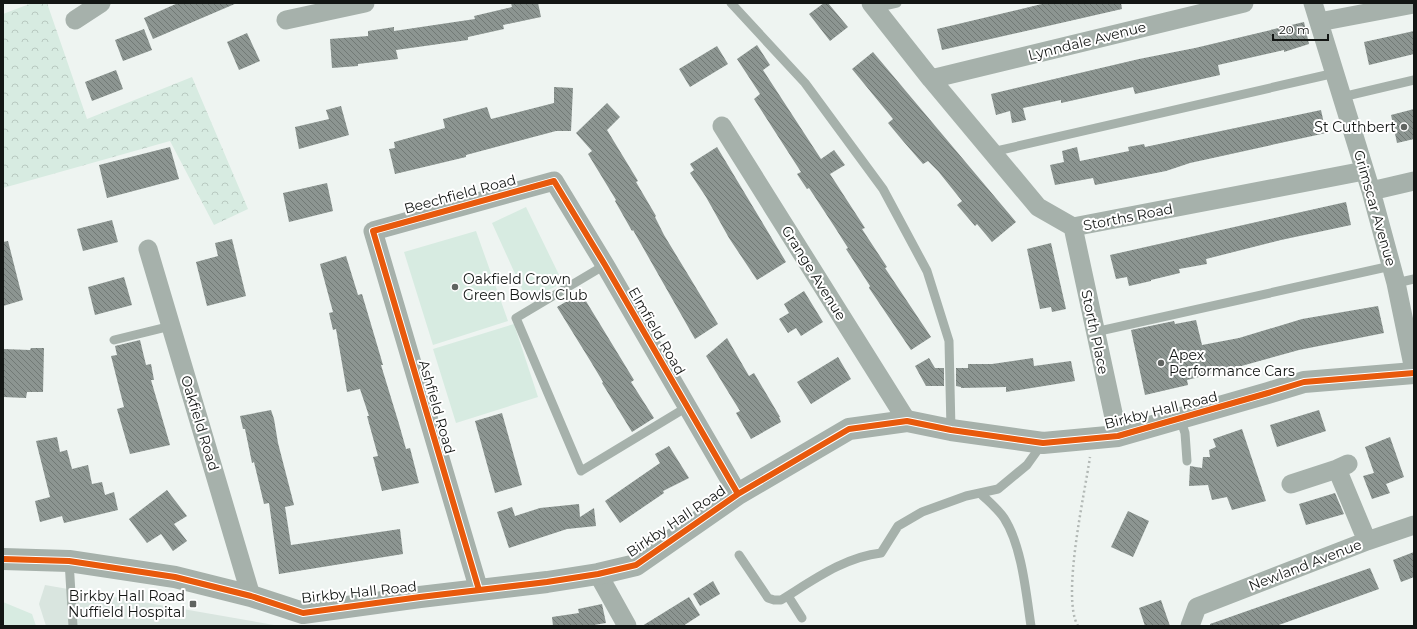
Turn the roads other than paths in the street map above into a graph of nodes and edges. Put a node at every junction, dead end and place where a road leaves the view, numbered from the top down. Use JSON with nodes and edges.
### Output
{"nodes":[{"id":1,"x":101,"y":3,"type":"edge"},
{"id":2,"x":365,"y":3,"type":"edge"},
{"id":3,"x":730,"y":3,"type":"edge"},
{"id":4,"x":897,"y":3,"type":"edge"},
{"id":5,"x":1244,"y":3,"type":"edge"},
{"id":6,"x":1313,"y":3,"type":"edge"},
{"id":7,"x":1414,"y":4,"type":"edge"},
{"id":8,"x":873,"y":6,"type":"edge"},
{"id":9,"x":76,"y":20,"type":"dead end"},
{"id":10,"x":286,"y":20,"type":"dead end"},
{"id":11,"x":1319,"y":22,"type":"junction"},
{"id":12,"x":1335,"y":73,"type":"junction"},
{"id":13,"x":931,"y":79,"type":"junction"},
{"id":14,"x":1414,"y":80,"type":"edge"},
{"id":15,"x":1342,"y":97,"type":"junction"},
{"id":16,"x":722,"y":126,"type":"dead end"},
{"id":17,"x":992,"y":152,"type":"junction"},
{"id":18,"x":1364,"y":171,"type":"junction"},
{"id":19,"x":554,"y":181,"type":"joint"},
{"id":20,"x":1414,"y":181,"type":"edge"},
{"id":21,"x":1371,"y":192,"type":"junction"},
{"id":22,"x":1073,"y":227,"type":"junction"},
{"id":23,"x":373,"y":231,"type":"joint"},
{"id":24,"x":148,"y":250,"type":"dead end"},
{"id":25,"x":605,"y":265,"type":"junction"},
{"id":26,"x":1400,"y":276,"type":"edge"},
{"id":27,"x":171,"y":326,"type":"junction"},
{"id":28,"x":1095,"y":332,"type":"junction"},
{"id":29,"x":114,"y":340,"type":"dead end"},
{"id":30,"x":1414,"y":371,"type":"edge"},
{"id":31,"x":687,"y":407,"type":"junction"},
{"id":32,"x":1180,"y":418,"type":"junction"},
{"id":33,"x":907,"y":421,"type":"junction"},
{"id":34,"x":951,"y":430,"type":"junction"},
{"id":35,"x":1118,"y":436,"type":"junction"},
{"id":36,"x":1043,"y":443,"type":"junction"},
{"id":37,"x":1187,"y":461,"type":"dead end"},
{"id":38,"x":1291,"y":484,"type":"dead end"},
{"id":39,"x":980,"y":493,"type":"junction"},
{"id":40,"x":738,"y":494,"type":"junction"},
{"id":41,"x":1414,"y":525,"type":"edge"},
{"id":42,"x":1367,"y":541,"type":"junction"},
{"id":43,"x":739,"y":555,"type":"dead end"},
{"id":44,"x":4,"y":557,"type":"edge"},
{"id":45,"x":69,"y":561,"type":"junction"},
{"id":46,"x":598,"y":574,"type":"junction"},
{"id":47,"x":479,"y":590,"type":"junction"},
{"id":48,"x":251,"y":596,"type":"junction"},
{"id":49,"x":788,"y":596,"type":"junction"},
{"id":50,"x":802,"y":618,"type":"dead end"},
{"id":51,"x":303,"y":619,"type":"edge"},
{"id":52,"x":73,"y":626,"type":"edge"},
{"id":53,"x":627,"y":626,"type":"edge"},
{"id":54,"x":1031,"y":626,"type":"edge"},
{"id":55,"x":1190,"y":626,"type":"edge"}],
"edges":[{"from":1,"to":9,"type":"street"},
{"from":2,"to":10,"type":"street"},
{"from":3,"to":34,"type":"lane"},
{"from":4,"to":8,"type":"lane"},
{"from":5,"to":13,"type":"street","name":"Lynndale Avenue"},
{"from":6,"to":11,"type":"street","name":"Grimscar Avenue"},
{"from":7,"to":11,"type":"street"},
{"from":8,"to":13,"type":"street","name":"Storths Road"},
{"from":11,"to":12,"type":"street","name":"Grimscar Avenue"},
{"from":12,"to":15,"type":"street","name":"Grimscar Avenue"},
{"from":12,"to":17,"type":"lane"},
{"from":13,"to":17,"type":"street","name":"Storths Road"},
{"from":14,"to":15,"type":"lane"},
{"from":15,"to":18,"type":"street","name":"Grimscar Avenue"},
{"from":16,"to":33,"type":"street","name":"Grange Avenue"},
{"from":17,"to":22,"type":"street","name":"Storths Road"},
{"from":18,"to":21,"type":"street","name":"Grimscar Avenue"},
{"from":18,"to":22,"type":"street","name":"Storths Road"},
{"from":19,"to":23,"type":"street","name":"Beechfield Road"},
{"from":19,"to":25,"type":"street","name":"Elmfield Road"},
{"from":20,"to":21,"type":"street"},
{"from":21,"to":26,"type":"street","name":"Grimscar Avenue"},
{"from":22,"to":28,"type":"street","name":"Storth Place"},
{"from":23,"to":47,"type":"street","name":"Ashfield Road"},
{"from":24,"to":27,"type":"street","name":"Oakfield Road"},
{"from":25,"to":31,"type":"street","name":"Elmfield Road"},
{"from":25,"to":31,"type":"lane"},
{"from":26,"to":28,"type":"lane"},
{"from":26,"to":30,"type":"street","name":"Grimscar Avenue"},
{"from":27,"to":29,"type":"lane"},
{"from":27,"to":48,"type":"street","name":"Oakfield Road"},
{"from":28,"to":35,"type":"street","name":"Storth Place"},
{"from":30,"to":32,"type":"street","name":"Birkby Hall Road"},
{"from":31,"to":40,"type":"street","name":"Elmfield Road"},
{"from":32,"to":35,"type":"street","name":"Birkby Hall Road"},
{"from":32,"to":37,"type":"lane"},
{"from":33,"to":34,"type":"street","name":"Birkby Hall Road"},
{"from":33,"to":40,"type":"street","name":"Birkby Hall Road"},
{"from":34,"to":36,"type":"street","name":"Birkby Hall Road"},
{"from":35,"to":36,"type":"street","name":"Birkby Hall Road"},
{"from":36,"to":39,"type":"lane"},
{"from":38,"to":42,"type":"street"},
{"from":39,"to":49,"type":"lane"},
{"from":39,"to":54,"type":"lane"},
{"from":40,"to":46,"type":"street","name":"Birkby Hall Road"},
{"from":41,"to":42,"type":"street","name":"Newland Avenue"},
{"from":42,"to":55,"type":"street","name":"Newland Avenue"},
{"from":43,"to":49,"type":"lane"},
{"from":44,"to":45,"type":"street","name":"Birkby Hall Road"},
{"from":45,"to":48,"type":"street","name":"Birkby Hall Road"},
{"from":45,"to":52,"type":"lane"},
{"from":46,"to":47,"type":"street","name":"Birkby Hall Road"},
{"from":46,"to":53,"type":"street"},
{"from":47,"to":51,"type":"street","name":"Birkby Hall Road"},
{"from":48,"to":51,"type":"street","name":"Birkby Hall Road"},
{"from":49,"to":50,"type":"lane"}]}
